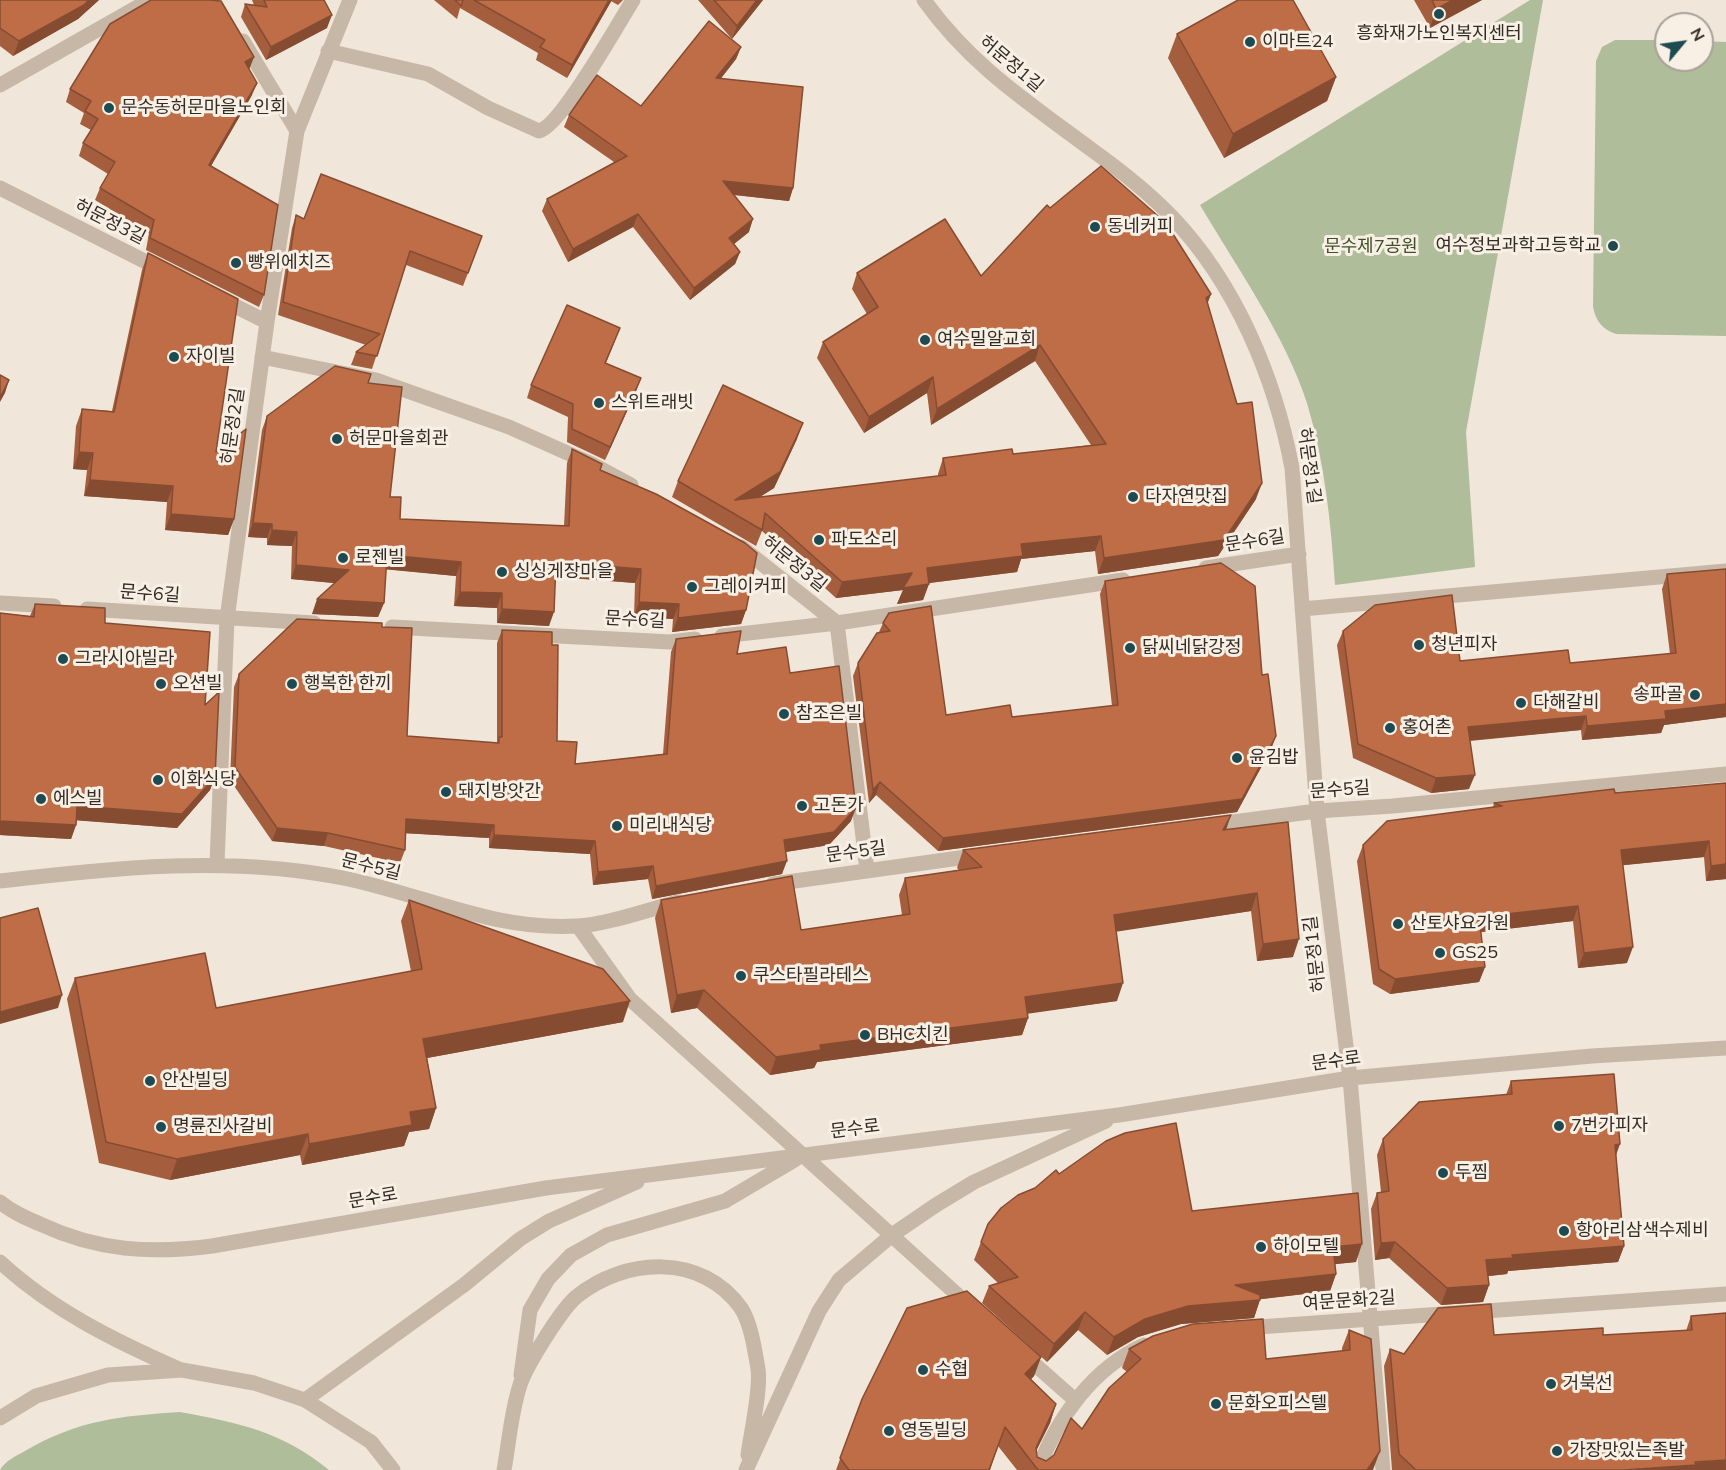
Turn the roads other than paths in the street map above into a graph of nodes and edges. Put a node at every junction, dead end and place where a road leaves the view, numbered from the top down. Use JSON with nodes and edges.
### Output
{"nodes":[{"id":1,"x":150,"y":0,"type":"edge"},
{"id":2,"x":350,"y":0,"type":"edge"},
{"id":3,"x":633,"y":0,"type":"edge"},
{"id":4,"x":924,"y":0,"type":"edge"},
{"id":5,"x":237,"y":30,"type":"edge"},
{"id":6,"x":328,"y":51,"type":"junction"},
{"id":7,"x":0,"y":86,"type":"edge"},
{"id":8,"x":297,"y":131,"type":"junction"},
{"id":9,"x":0,"y":188,"type":"edge"},
{"id":10,"x":181,"y":279,"type":"edge"},
{"id":11,"x":203,"y":290,"type":"edge"},
{"id":12,"x":267,"y":322,"type":"junction"},
{"id":13,"x":262,"y":357,"type":"junction"},
{"id":14,"x":649,"y":495,"type":"edge"},
{"id":15,"x":726,"y":538,"type":"edge"},
{"id":16,"x":1299,"y":554,"type":"junction"},
{"id":17,"x":1192,"y":570,"type":"edge"},
{"id":18,"x":1726,"y":571,"type":"edge"},
{"id":19,"x":1133,"y":579,"type":"edge"},
{"id":20,"x":0,"y":603,"type":"edge"},
{"id":21,"x":1302,"y":609,"type":"junction"},
{"id":22,"x":227,"y":619,"type":"junction"},
{"id":23,"x":335,"y":624,"type":"edge"},
{"id":24,"x":837,"y":624,"type":"junction"},
{"id":25,"x":370,"y":626,"type":"edge"},
{"id":26,"x":1726,"y":774,"type":"edge"},
{"id":27,"x":1317,"y":811,"type":"junction"},
{"id":28,"x":1199,"y":826,"type":"edge"},
{"id":29,"x":997,"y":853,"type":"edge"},
{"id":30,"x":217,"y":863,"type":"junction"},
{"id":31,"x":867,"y":870,"type":"junction"},
{"id":32,"x":0,"y":881,"type":"edge"},
{"id":33,"x":761,"y":886,"type":"edge"},
{"id":34,"x":693,"y":898,"type":"edge"},
{"id":35,"x":578,"y":926,"type":"junction"},
{"id":36,"x":1726,"y":1048,"type":"edge"},
{"id":37,"x":1350,"y":1078,"type":"junction"},
{"id":38,"x":1119,"y":1115,"type":"junction"},
{"id":39,"x":802,"y":1155,"type":"junction"},
{"id":40,"x":650,"y":1175,"type":"junction"},
{"id":41,"x":0,"y":1202,"type":"edge"},
{"id":42,"x":892,"y":1235,"type":"junction"},
{"id":43,"x":0,"y":1262,"type":"edge"},
{"id":44,"x":1726,"y":1294,"type":"edge"},
{"id":45,"x":1370,"y":1319,"type":"junction"},
{"id":46,"x":988,"y":1322,"type":"edge"},
{"id":47,"x":1231,"y":1329,"type":"edge"},
{"id":48,"x":1163,"y":1339,"type":"edge"},
{"id":49,"x":1014,"y":1345,"type":"edge"},
{"id":50,"x":182,"y":1370,"type":"junction"},
{"id":51,"x":520,"y":1384,"type":"junction"},
{"id":52,"x":1075,"y":1400,"type":"junction"},
{"id":53,"x":305,"y":1401,"type":"junction"},
{"id":54,"x":0,"y":1418,"type":"edge"},
{"id":55,"x":746,"y":1468,"type":"edge"},
{"id":56,"x":393,"y":1470,"type":"edge"},
{"id":57,"x":504,"y":1470,"type":"edge"},
{"id":58,"x":1038,"y":1470,"type":"edge"},
{"id":59,"x":1383,"y":1470,"type":"edge"}],
"edges":[{"from":1,"to":7,"type":"street"},
{"from":2,"to":6,"type":"street","name":"허문정2길"},
{"from":3,"to":6,"type":"street"},
{"from":4,"to":16,"type":"street","name":"허문정1길"},
{"from":5,"to":8,"type":"street"},
{"from":6,"to":8,"type":"street","name":"허문정2길"},
{"from":8,"to":12,"type":"street","name":"허문정2길"},
{"from":9,"to":10,"type":"street","name":"허문정3길"},
{"from":11,"to":12,"type":"street"},
{"from":12,"to":13,"type":"street","name":"허문정2길"},
{"from":13,"to":14,"type":"street"},
{"from":13,"to":22,"type":"street","name":"허문정2길"},
{"from":15,"to":24,"type":"street","name":"허문정3길"},
{"from":16,"to":17,"type":"street","name":"문수6길"},
{"from":16,"to":21,"type":"street","name":"허문정1길"},
{"from":18,"to":21,"type":"street"},
{"from":19,"to":24,"type":"street","name":"문수6길"},
{"from":20,"to":22,"type":"street","name":"문수6길"},
{"from":21,"to":27,"type":"street","name":"허문정1길"},
{"from":22,"to":23,"type":"street","name":"문수6길"},
{"from":22,"to":30,"type":"street","name":"허문정2길"},
{"from":24,"to":25,"type":"street","name":"문수6길"},
{"from":24,"to":31,"type":"street"},
{"from":26,"to":27,"type":"street","name":"문수5길"},
{"from":27,"to":28,"type":"street","name":"문수5길"},
{"from":27,"to":37,"type":"street","name":"허문정1길"},
{"from":29,"to":31,"type":"street","name":"문수5길"},
{"from":30,"to":32,"type":"street","name":"문수5길"},
{"from":30,"to":35,"type":"street","name":"문수5길"},
{"from":31,"to":33,"type":"street","name":"문수5길"},
{"from":34,"to":35,"type":"street","name":"문수5길"},
{"from":35,"to":39,"type":"street"},
{"from":36,"to":37,"type":"street","name":"문수로"},
{"from":37,"to":38,"type":"street","name":"문수로"},
{"from":37,"to":45,"type":"street","name":"허문정1길"},
{"from":38,"to":39,"type":"street","name":"문수로"},
{"from":38,"to":42,"type":"street"},
{"from":39,"to":40,"type":"street","name":"문수로"},
{"from":39,"to":42,"type":"street"},
{"from":39,"to":51,"type":"street"},
{"from":40,"to":41,"type":"street","name":"문수로"},
{"from":40,"to":53,"type":"street"},
{"from":42,"to":46,"type":"street"},
{"from":42,"to":55,"type":"street"},
{"from":43,"to":50,"type":"street"},
{"from":44,"to":45,"type":"street","name":"여문문화2길"},
{"from":45,"to":47,"type":"street","name":"여문문화2길"},
{"from":45,"to":59,"type":"street","name":"허문정1길"},
{"from":48,"to":52,"type":"street"},
{"from":49,"to":52,"type":"street"},
{"from":50,"to":53,"type":"street"},
{"from":50,"to":54,"type":"street"},
{"from":51,"to":55,"type":"street"},
{"from":51,"to":57,"type":"street"},
{"from":52,"to":58,"type":"street"},
{"from":53,"to":56,"type":"street"}]}
